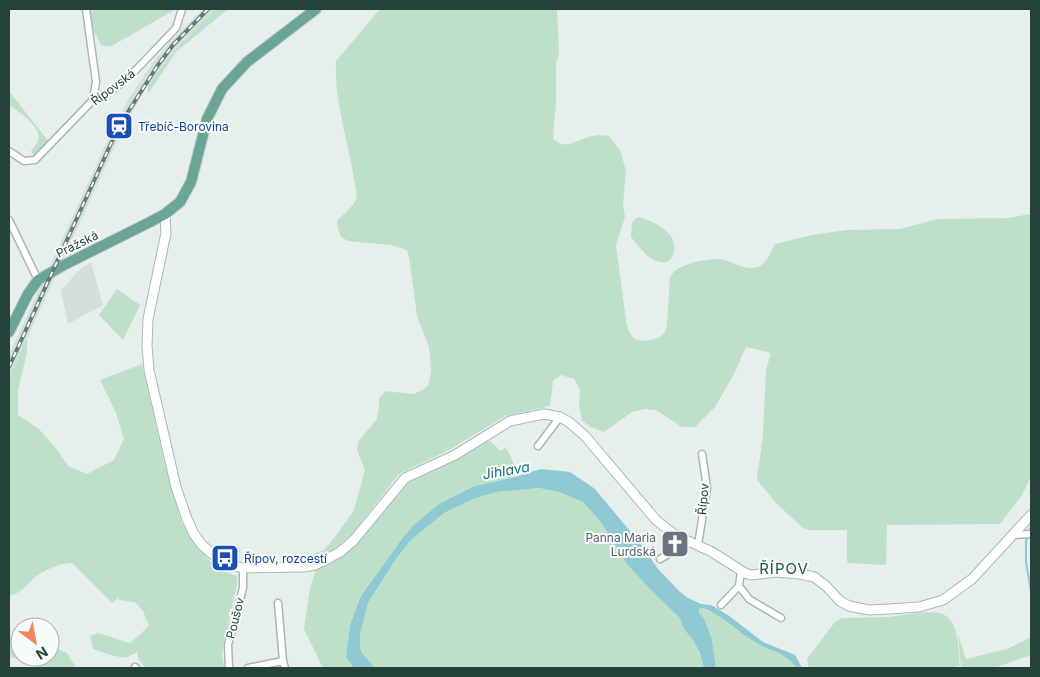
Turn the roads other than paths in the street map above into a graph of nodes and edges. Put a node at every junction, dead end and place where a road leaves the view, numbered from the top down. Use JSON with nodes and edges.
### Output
{"nodes":[{"id":1,"x":86,"y":9,"type":"edge"},
{"id":2,"x":182,"y":9,"type":"edge"},
{"id":3,"x":316,"y":9,"type":"edge"},
{"id":4,"x":93,"y":100,"type":"junction"},
{"id":5,"x":9,"y":151,"type":"edge"},
{"id":6,"x":165,"y":214,"type":"junction"},
{"id":7,"x":9,"y":220,"type":"edge"},
{"id":8,"x":38,"y":280,"type":"junction"},
{"id":9,"x":9,"y":332,"type":"edge"},
{"id":10,"x":560,"y":417,"type":"junction"},
{"id":11,"x":538,"y":446,"type":"dead end"},
{"id":12,"x":702,"y":454,"type":"dead end"},
{"id":13,"x":1031,"y":515,"type":"edge"},
{"id":14,"x":1012,"y":534,"type":"junction"},
{"id":15,"x":1031,"y":534,"type":"edge"},
{"id":16,"x":694,"y":543,"type":"junction"},
{"id":17,"x":660,"y":560,"type":"dead end"},
{"id":18,"x":243,"y":568,"type":"junction"},
{"id":19,"x":741,"y":571,"type":"junction"},
{"id":20,"x":739,"y":586,"type":"junction"},
{"id":21,"x":278,"y":603,"type":"dead end"},
{"id":22,"x":721,"y":605,"type":"dead end"},
{"id":23,"x":781,"y":618,"type":"dead end"},
{"id":24,"x":284,"y":665,"type":"edge"},
{"id":25,"x":229,"y":668,"type":"edge"},
{"id":26,"x":248,"y":668,"type":"edge"}],
"edges":[{"from":1,"to":4,"type":"street"},
{"from":2,"to":4,"type":"street","name":"Řípovská"},
{"from":3,"to":6,"type":"main road","name":"Pražská"},
{"from":4,"to":5,"type":"street","name":"Řípovská"},
{"from":6,"to":8,"type":"main road","name":"Pražská"},
{"from":6,"to":18,"type":"street"},
{"from":7,"to":8,"type":"street"},
{"from":8,"to":9,"type":"main road","name":"Pražská"},
{"from":10,"to":11,"type":"street"},
{"from":10,"to":16,"type":"street"},
{"from":10,"to":18,"type":"street"},
{"from":12,"to":16,"type":"street","name":"Řípov"},
{"from":13,"to":14,"type":"street"},
{"from":14,"to":15,"type":"street"},
{"from":14,"to":19,"type":"street"},
{"from":16,"to":17,"type":"street"},
{"from":16,"to":19,"type":"street"},
{"from":18,"to":25,"type":"street","name":"Poušov"},
{"from":19,"to":20,"type":"street"},
{"from":20,"to":22,"type":"street"},
{"from":20,"to":23,"type":"street"},
{"from":21,"to":24,"type":"street"},
{"from":24,"to":26,"type":"street"}]}
